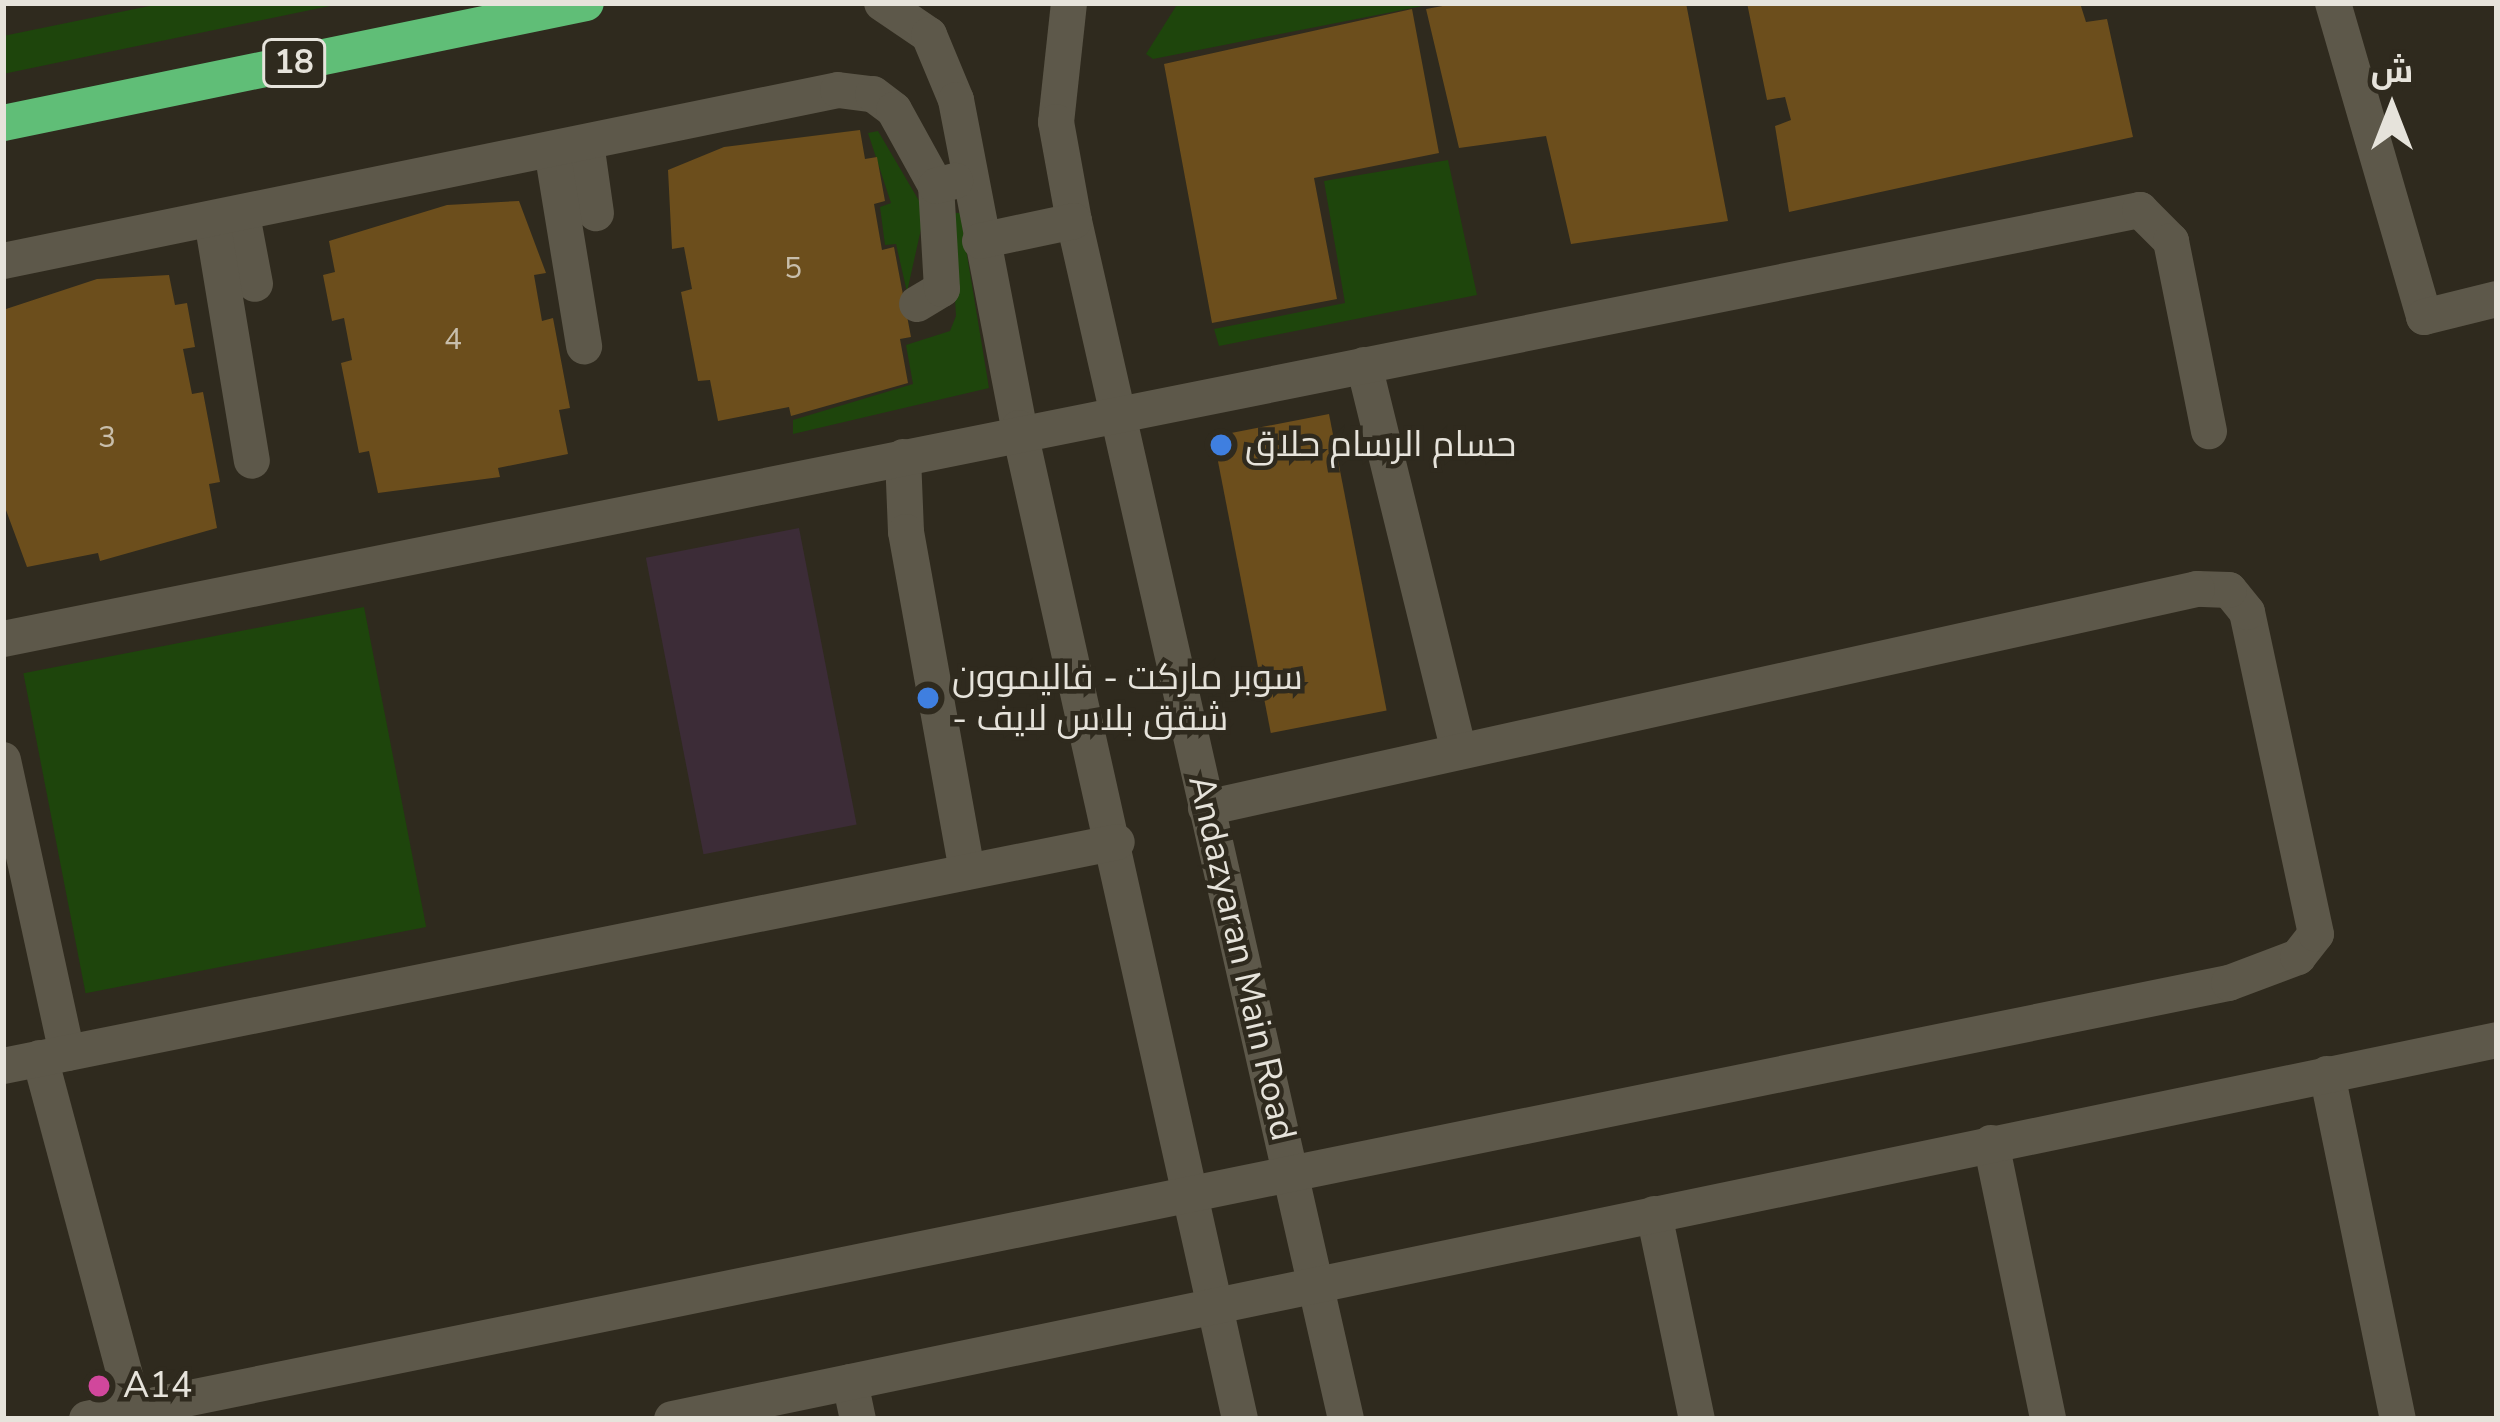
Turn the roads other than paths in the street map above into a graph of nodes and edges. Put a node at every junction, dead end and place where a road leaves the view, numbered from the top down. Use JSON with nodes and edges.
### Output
{"nodes":[{"id":1,"x":586,"y":3,"type":"edge"},
{"id":2,"x":881,"y":3,"type":"edge"},
{"id":3,"x":1069,"y":3,"type":"edge"},
{"id":4,"x":2332,"y":3,"type":"edge"},
{"id":5,"x":3,"y":123,"type":"edge"},
{"id":6,"x":569,"y":147,"type":"junction"},
{"id":7,"x":953,"y":182,"type":"junction"},
{"id":8,"x":596,"y":212,"type":"dead end"},
{"id":9,"x":227,"y":218,"type":"junction"},
{"id":10,"x":1074,"y":221,"type":"junction"},
{"id":11,"x":980,"y":241,"type":"junction"},
{"id":12,"x":3,"y":261,"type":"edge"},
{"id":13,"x":255,"y":284,"type":"dead end"},
{"id":14,"x":2497,"y":299,"type":"edge"},
{"id":15,"x":917,"y":304,"type":"dead end"},
{"id":16,"x":584,"y":346,"type":"dead end"},
{"id":17,"x":1364,"y":365,"type":"junction"},
{"id":18,"x":1113,"y":409,"type":"junction"},
{"id":19,"x":1018,"y":428,"type":"junction"},
{"id":20,"x":2209,"y":431,"type":"dead end"},
{"id":21,"x":904,"y":458,"type":"junction"},
{"id":22,"x":253,"y":461,"type":"dead end"},
{"id":23,"x":3,"y":639,"type":"edge"},
{"id":24,"x":1459,"y":752,"type":"junction"},
{"id":25,"x":3,"y":760,"type":"edge"},
{"id":26,"x":1206,"y":808,"type":"junction"},
{"id":27,"x":1118,"y":842,"type":"junction"},
{"id":28,"x":967,"y":872,"type":"junction"},
{"id":29,"x":2497,"y":1040,"type":"edge"},
{"id":30,"x":53,"y":1055,"type":"junction"},
{"id":31,"x":3,"y":1066,"type":"edge"},
{"id":32,"x":2327,"y":1074,"type":"junction"},
{"id":33,"x":1991,"y":1143,"type":"junction"},
{"id":34,"x":1292,"y":1174,"type":"junction"},
{"id":35,"x":1193,"y":1193,"type":"junction"},
{"id":36,"x":1654,"y":1214,"type":"junction"},
{"id":37,"x":1316,"y":1284,"type":"junction"},
{"id":38,"x":1218,"y":1305,"type":"junction"},
{"id":39,"x":850,"y":1382,"type":"junction"},
{"id":40,"x":134,"y":1409,"type":"junction"},
{"id":41,"x":87,"y":1419,"type":"edge"},
{"id":42,"x":672,"y":1419,"type":"edge"},
{"id":43,"x":858,"y":1419,"type":"edge"},
{"id":44,"x":1240,"y":1419,"type":"edge"},
{"id":45,"x":1346,"y":1419,"type":"edge"},
{"id":46,"x":1697,"y":1419,"type":"edge"},
{"id":47,"x":2048,"y":1419,"type":"edge"},
{"id":48,"x":2398,"y":1419,"type":"edge"}],
"edges":[{"from":1,"to":5,"type":"highway","number":"18"},
{"from":2,"to":7,"type":"street"},
{"from":3,"to":10,"type":"street","name":"Andazyaran Main Road"},
{"from":4,"to":14,"type":"street"},
{"from":6,"to":7,"type":"street"},
{"from":6,"to":8,"type":"street"},
{"from":6,"to":9,"type":"street"},
{"from":6,"to":16,"type":"street"},
{"from":7,"to":11,"type":"street"},
{"from":7,"to":15,"type":"street"},
{"from":9,"to":12,"type":"street"},
{"from":9,"to":13,"type":"street"},
{"from":9,"to":22,"type":"street"},
{"from":10,"to":11,"type":"street"},
{"from":10,"to":18,"type":"street","name":"Andazyaran Main Road"},
{"from":11,"to":19,"type":"street"},
{"from":17,"to":18,"type":"street"},
{"from":17,"to":20,"type":"street"},
{"from":17,"to":24,"type":"street"},
{"from":18,"to":19,"type":"street"},
{"from":18,"to":26,"type":"street","name":"Andazyaran Main Road"},
{"from":19,"to":21,"type":"street"},
{"from":19,"to":27,"type":"street"},
{"from":21,"to":23,"type":"street"},
{"from":21,"to":28,"type":"street"},
{"from":24,"to":26,"type":"street"},
{"from":24,"to":34,"type":"street"},
{"from":25,"to":30,"type":"street"},
{"from":26,"to":34,"type":"street","name":"Andazyaran Main Road"},
{"from":27,"to":28,"type":"street"},
{"from":27,"to":35,"type":"street"},
{"from":28,"to":30,"type":"street"},
{"from":29,"to":32,"type":"street"},
{"from":30,"to":31,"type":"street"},
{"from":30,"to":40,"type":"street"},
{"from":32,"to":33,"type":"street"},
{"from":32,"to":48,"type":"street"},
{"from":33,"to":36,"type":"street"},
{"from":33,"to":47,"type":"street"},
{"from":34,"to":35,"type":"street"},
{"from":34,"to":37,"type":"street","name":"Andazyaran Main Road"},
{"from":35,"to":38,"type":"street"},
{"from":35,"to":40,"type":"street"},
{"from":36,"to":37,"type":"street"},
{"from":36,"to":46,"type":"street"},
{"from":37,"to":38,"type":"street"},
{"from":37,"to":45,"type":"street","name":"Andazyaran Main Road"},
{"from":38,"to":39,"type":"street"},
{"from":38,"to":44,"type":"street"},
{"from":39,"to":42,"type":"street"},
{"from":39,"to":43,"type":"street"},
{"from":40,"to":41,"type":"street"}]}
